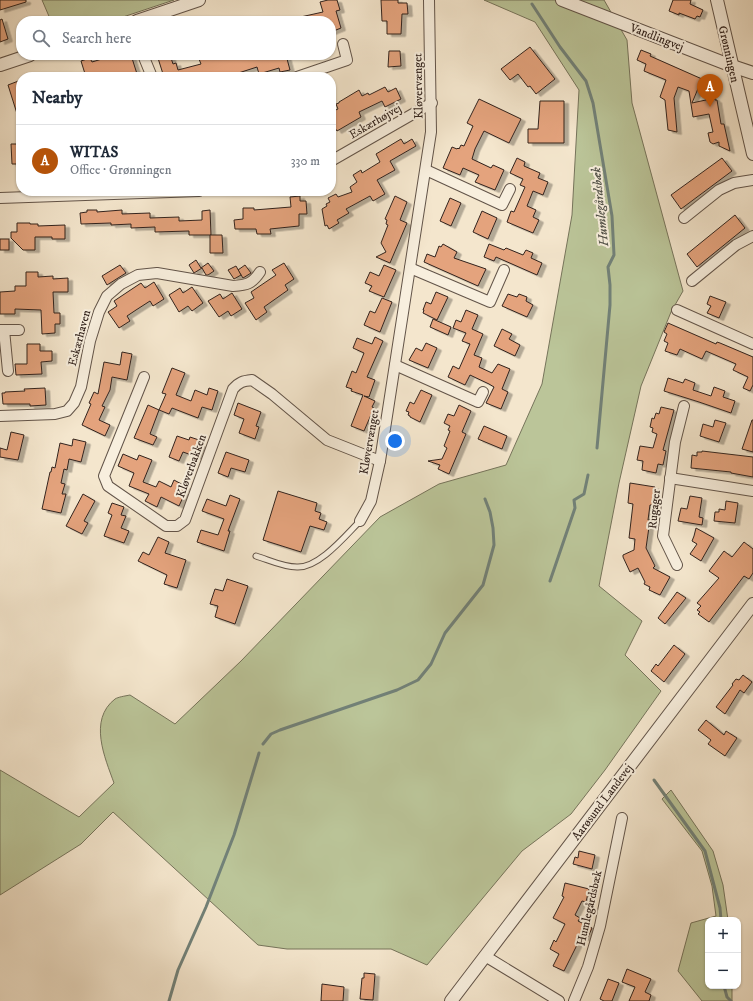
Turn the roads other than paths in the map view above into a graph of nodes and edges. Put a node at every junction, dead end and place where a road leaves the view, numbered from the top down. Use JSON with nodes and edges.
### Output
{"nodes":[{"id":1,"x":199,"y":0,"type":"edge"},
{"id":2,"x":429,"y":0,"type":"edge"},
{"id":3,"x":562,"y":0,"type":"edge"},
{"id":4,"x":717,"y":0,"type":"edge"},
{"id":5,"x":152,"y":16,"type":"edge"},
{"id":6,"x":343,"y":44,"type":"dead end"},
{"id":7,"x":16,"y":60,"type":"edge"},
{"id":8,"x":145,"y":60,"type":"edge"},
{"id":9,"x":0,"y":65,"type":"edge"},
{"id":10,"x":732,"y":66,"type":"junction"},
{"id":11,"x":150,"y":72,"type":"edge"},
{"id":12,"x":312,"y":72,"type":"edge"},
{"id":13,"x":753,"y":73,"type":"edge"},
{"id":14,"x":432,"y":103,"type":"junction"},
{"id":15,"x":753,"y":154,"type":"edge"},
{"id":16,"x":336,"y":158,"type":"edge"},
{"id":17,"x":426,"y":170,"type":"junction"},
{"id":18,"x":753,"y":180,"type":"edge"},
{"id":19,"x":510,"y":188,"type":"dead end"},
{"id":20,"x":57,"y":196,"type":"edge"},
{"id":21,"x":0,"y":198,"type":"edge"},
{"id":22,"x":684,"y":218,"type":"dead end"},
{"id":23,"x":753,"y":236,"type":"edge"},
{"id":24,"x":410,"y":268,"type":"junction"},
{"id":25,"x":504,"y":270,"type":"dead end"},
{"id":26,"x":260,"y":272,"type":"dead end"},
{"id":27,"x":692,"y":281,"type":"dead end"},
{"id":28,"x":677,"y":310,"type":"dead end"},
{"id":29,"x":2,"y":330,"type":"edge"},
{"id":30,"x":19,"y":330,"type":"dead end"},
{"id":31,"x":753,"y":344,"type":"edge"},
{"id":32,"x":395,"y":365,"type":"junction"},
{"id":33,"x":8,"y":371,"type":"dead end"},
{"id":34,"x":144,"y":377,"type":"dead end"},
{"id":35,"x":483,"y":392,"type":"dead end"},
{"id":36,"x":684,"y":406,"type":"dead end"},
{"id":37,"x":0,"y":416,"type":"edge"},
{"id":38,"x":380,"y":461,"type":"junction"},
{"id":39,"x":670,"y":478,"type":"junction"},
{"id":40,"x":753,"y":491,"type":"edge"},
{"id":41,"x":360,"y":521,"type":"joint"},
{"id":42,"x":256,"y":556,"type":"dead end"},
{"id":43,"x":677,"y":565,"type":"dead end"},
{"id":44,"x":753,"y":604,"type":"edge"},
{"id":45,"x":622,"y":818,"type":"dead end"},
{"id":46,"x":485,"y":956,"type":"junction"},
{"id":47,"x":451,"y":1001,"type":"edge"},
{"id":48,"x":559,"y":1001,"type":"edge"},
{"id":49,"x":574,"y":1001,"type":"edge"}],
"edges":[{"from":1,"to":5,"type":"street"},
{"from":2,"to":14,"type":"street","name":"Kløvervænget"},
{"from":3,"to":10,"type":"street","name":"Vandlingvej"},
{"from":4,"to":10,"type":"street","name":"Grønningen"},
{"from":6,"to":12,"type":"street"},
{"from":7,"to":9,"type":"street"},
{"from":8,"to":11,"type":"street"},
{"from":10,"to":13,"type":"street","name":"Vandlingvej"},
{"from":10,"to":15,"type":"street","name":"Grønningen"},
{"from":14,"to":16,"type":"street","name":"Eskærhøjvej"},
{"from":14,"to":17,"type":"street","name":"Kløvervænget"},
{"from":17,"to":19,"type":"street"},
{"from":17,"to":24,"type":"street","name":"Kløvervænget"},
{"from":18,"to":22,"type":"street"},
{"from":20,"to":21,"type":"street"},
{"from":23,"to":27,"type":"street"},
{"from":24,"to":25,"type":"street"},
{"from":24,"to":32,"type":"street","name":"Kløvervænget"},
{"from":26,"to":37,"type":"street","name":"Eskærhaven"},
{"from":28,"to":31,"type":"street"},
{"from":29,"to":30,"type":"street"},
{"from":29,"to":33,"type":"street"},
{"from":32,"to":35,"type":"street"},
{"from":32,"to":38,"type":"street","name":"Kløvervænget"},
{"from":34,"to":38,"type":"street","name":"Kløverbakken"},
{"from":36,"to":39,"type":"street","name":"Rugager"},
{"from":38,"to":41,"type":"street","name":"Kløvervænget"},
{"from":39,"to":40,"type":"street","name":"Rugager"},
{"from":39,"to":43,"type":"street","name":"Rugager"},
{"from":41,"to":42,"type":"lane"},
{"from":44,"to":46,"type":"street","name":"Aarøsund Landevej"},
{"from":45,"to":49,"type":"street","name":"Humlegårdsbæk"},
{"from":46,"to":47,"type":"street","name":"Aarøsund Landevej"},
{"from":46,"to":48,"type":"street"}]}
